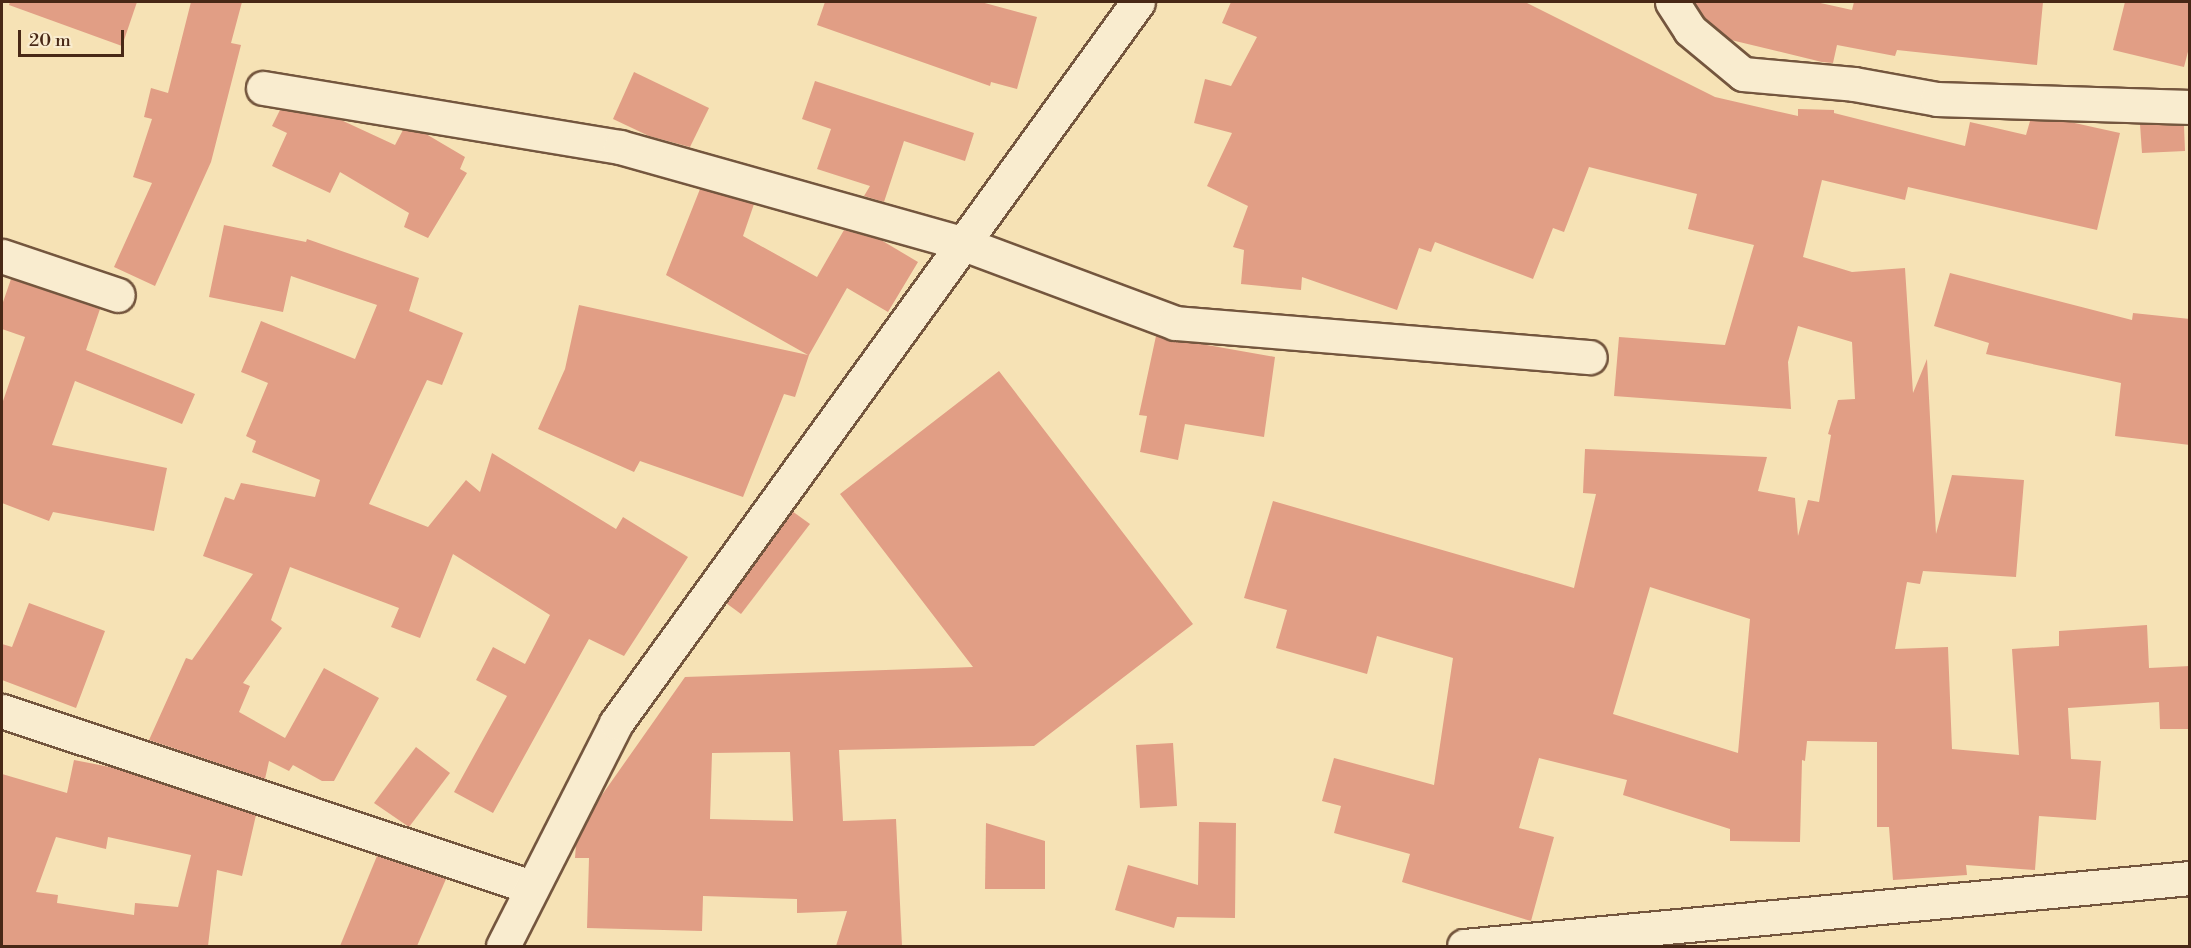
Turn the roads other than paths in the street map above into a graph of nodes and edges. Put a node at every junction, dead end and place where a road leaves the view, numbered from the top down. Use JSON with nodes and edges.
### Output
{"nodes":[{"id":1,"x":1137,"y":2,"type":"edge"},
{"id":2,"x":1672,"y":2,"type":"edge"},
{"id":3,"x":263,"y":88,"type":"dead end"},
{"id":4,"x":2190,"y":107,"type":"edge"},
{"id":5,"x":964,"y":244,"type":"junction"},
{"id":6,"x":2,"y":256,"type":"edge"},
{"id":7,"x":118,"y":295,"type":"dead end"},
{"id":8,"x":1590,"y":357,"type":"dead end"},
{"id":9,"x":2,"y":711,"type":"edge"},
{"id":10,"x":2190,"y":878,"type":"edge"},
{"id":11,"x":531,"y":887,"type":"junction"},
{"id":12,"x":503,"y":946,"type":"edge"},
{"id":13,"x":1464,"y":946,"type":"edge"}],
"edges":[{"from":1,"to":5,"type":"street"},
{"from":2,"to":4,"type":"street"},
{"from":3,"to":5,"type":"street"},
{"from":5,"to":8,"type":"street"},
{"from":5,"to":11,"type":"street"},
{"from":6,"to":7,"type":"street"},
{"from":9,"to":11,"type":"street"},
{"from":10,"to":13,"type":"street"},
{"from":11,"to":12,"type":"street"}]}
